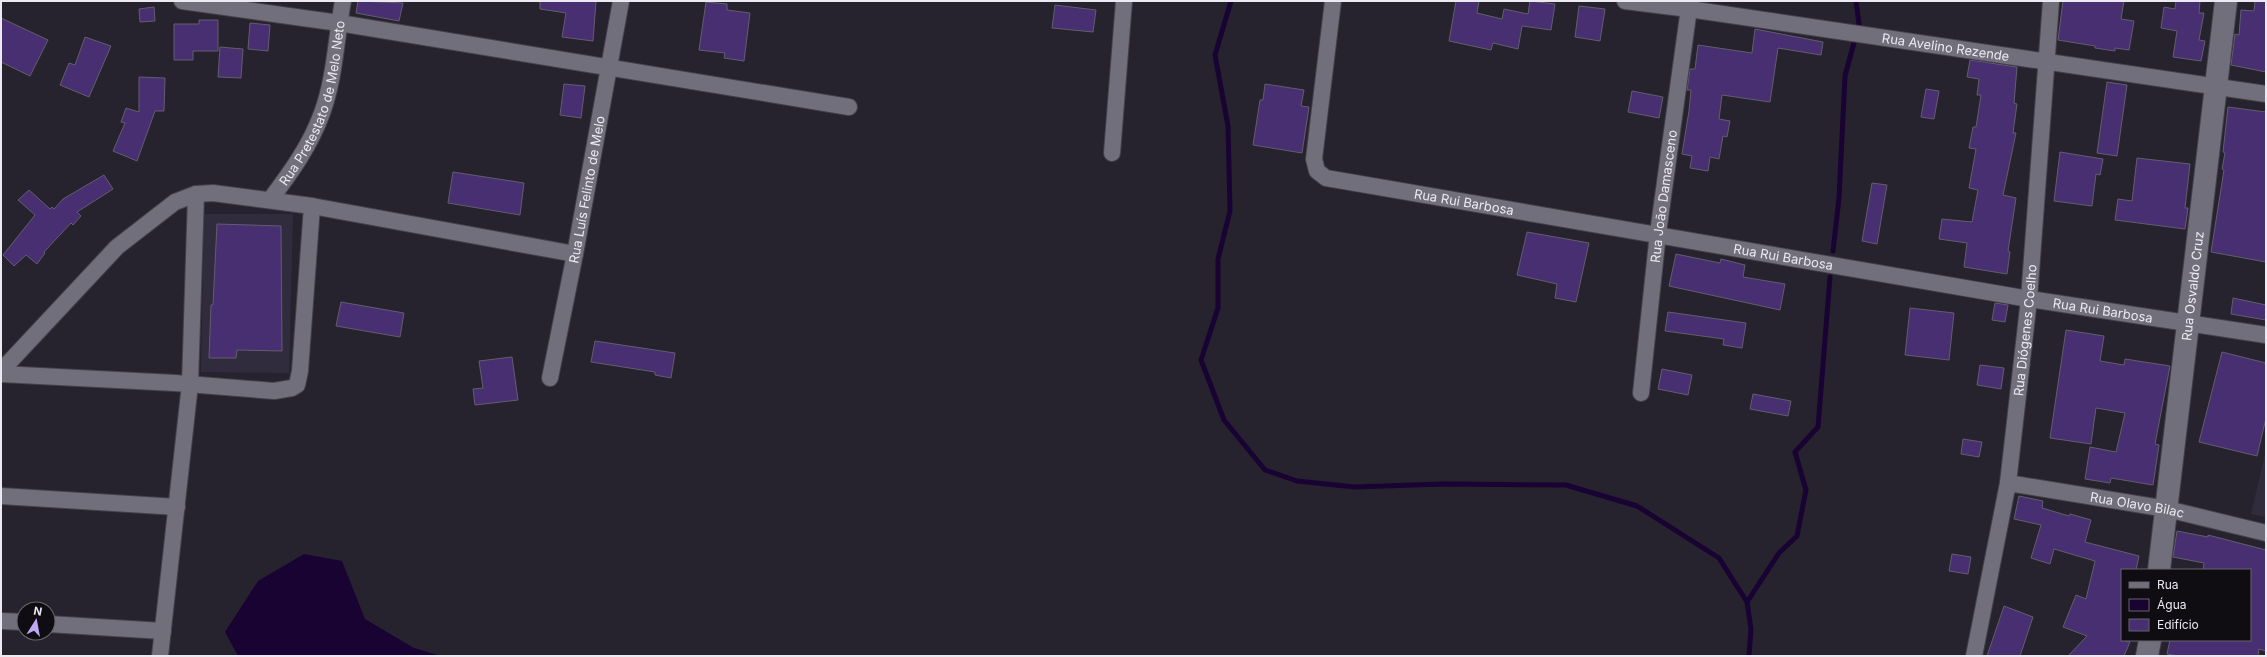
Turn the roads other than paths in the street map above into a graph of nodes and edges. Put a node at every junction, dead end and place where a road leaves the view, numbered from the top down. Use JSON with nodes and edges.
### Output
{"nodes":[{"id":1,"x":182,"y":1,"type":"edge"},
{"id":2,"x":343,"y":1,"type":"edge"},
{"id":3,"x":621,"y":1,"type":"edge"},
{"id":4,"x":1124,"y":1,"type":"edge"},
{"id":5,"x":1333,"y":1,"type":"edge"},
{"id":6,"x":1625,"y":1,"type":"edge"},
{"id":7,"x":2051,"y":1,"type":"edge"},
{"id":8,"x":2226,"y":1,"type":"edge"},
{"id":9,"x":1689,"y":5,"type":"edge"},
{"id":10,"x":339,"y":23,"type":"junction"},
{"id":11,"x":2046,"y":62,"type":"junction"},
{"id":12,"x":607,"y":68,"type":"junction"},
{"id":13,"x":2215,"y":87,"type":"junction"},
{"id":14,"x":2266,"y":94,"type":"edge"},
{"id":15,"x":849,"y":107,"type":"dead end"},
{"id":16,"x":1112,"y":153,"type":"dead end"},
{"id":17,"x":196,"y":194,"type":"junction"},
{"id":18,"x":270,"y":200,"type":"junction"},
{"id":19,"x":312,"y":206,"type":"junction"},
{"id":20,"x":1658,"y":234,"type":"junction"},
{"id":21,"x":575,"y":254,"type":"junction"},
{"id":22,"x":2029,"y":299,"type":"junction"},
{"id":23,"x":2190,"y":323,"type":"junction"},
{"id":24,"x":2266,"y":335,"type":"edge"},
{"id":25,"x":1,"y":370,"type":"edge"},
{"id":26,"x":1,"y":374,"type":"edge"},
{"id":27,"x":550,"y":378,"type":"dead end"},
{"id":28,"x":190,"y":384,"type":"junction"},
{"id":29,"x":1641,"y":393,"type":"dead end"},
{"id":30,"x":2008,"y":483,"type":"junction"},
{"id":31,"x":1,"y":496,"type":"edge"},
{"id":32,"x":177,"y":507,"type":"junction"},
{"id":33,"x":2167,"y":509,"type":"junction"},
{"id":34,"x":2266,"y":533,"type":"edge"},
{"id":35,"x":2159,"y":569,"type":"edge"},
{"id":36,"x":1,"y":620,"type":"edge"},
{"id":37,"x":16,"y":621,"type":"edge"},
{"id":38,"x":56,"y":624,"type":"edge"},
{"id":39,"x":163,"y":631,"type":"junction"},
{"id":40,"x":2150,"y":641,"type":"edge"},
{"id":41,"x":160,"y":656,"type":"edge"},
{"id":42,"x":1974,"y":656,"type":"edge"},
{"id":43,"x":2147,"y":656,"type":"edge"}],
"edges":[{"from":1,"to":10,"type":"street"},
{"from":2,"to":10,"type":"street","name":"Rua Pretestato de Melo Neto"},
{"from":3,"to":12,"type":"street","name":"Rua Luís Felinto de Melo"},
{"from":4,"to":16,"type":"street"},
{"from":5,"to":20,"type":"street","name":"Rua Rui Barbosa"},
{"from":6,"to":9,"type":"street","name":"Rua Avelino Rezende"},
{"from":7,"to":11,"type":"street","name":"Rua Diógenes Coelho"},
{"from":8,"to":13,"type":"main road","name":"Rua Osvaldo Cruz"},
{"from":9,"to":11,"type":"street","name":"Rua Avelino Rezende"},
{"from":9,"to":20,"type":"street","name":"Rua João Damasceno"},
{"from":10,"to":12,"type":"street"},
{"from":10,"to":18,"type":"street","name":"Rua Pretestato de Melo Neto"},
{"from":11,"to":13,"type":"street","name":"Rua Avelino Rezende"},
{"from":11,"to":22,"type":"street","name":"Rua Diógenes Coelho"},
{"from":12,"to":15,"type":"street"},
{"from":12,"to":21,"type":"street","name":"Rua Luís Felinto de Melo"},
{"from":13,"to":14,"type":"street","name":"Rua Avelino Rezende"},
{"from":13,"to":23,"type":"main road","name":"Rua Osvaldo Cruz"},
{"from":17,"to":18,"type":"street"},
{"from":17,"to":25,"type":"street"},
{"from":17,"to":28,"type":"street"},
{"from":18,"to":19,"type":"street"},
{"from":19,"to":21,"type":"street"},
{"from":19,"to":28,"type":"street"},
{"from":20,"to":22,"type":"street","name":"Rua Rui Barbosa"},
{"from":20,"to":29,"type":"street","name":"Rua João Damasceno"},
{"from":21,"to":27,"type":"street","name":"Rua Luís Felinto de Melo"},
{"from":22,"to":23,"type":"street","name":"Rua Rui Barbosa"},
{"from":22,"to":30,"type":"street","name":"Rua Diógenes Coelho"},
{"from":23,"to":24,"type":"street","name":"Rua Rui Barbosa"},
{"from":23,"to":33,"type":"main road","name":"Rua Osvaldo Cruz"},
{"from":26,"to":28,"type":"street"},
{"from":28,"to":32,"type":"street"},
{"from":30,"to":33,"type":"street","name":"Rua Olavo Bilac"},
{"from":30,"to":42,"type":"street","name":"Rua Diógenes Coelho"},
{"from":31,"to":32,"type":"street"},
{"from":32,"to":39,"type":"street"},
{"from":33,"to":34,"type":"street","name":"Rua Olavo Bilac"},
{"from":33,"to":35,"type":"main road","name":"Rua Osvaldo Cruz"},
{"from":36,"to":37,"type":"street"},
{"from":38,"to":39,"type":"street"},
{"from":39,"to":41,"type":"street"},
{"from":40,"to":43,"type":"main road"}]}
